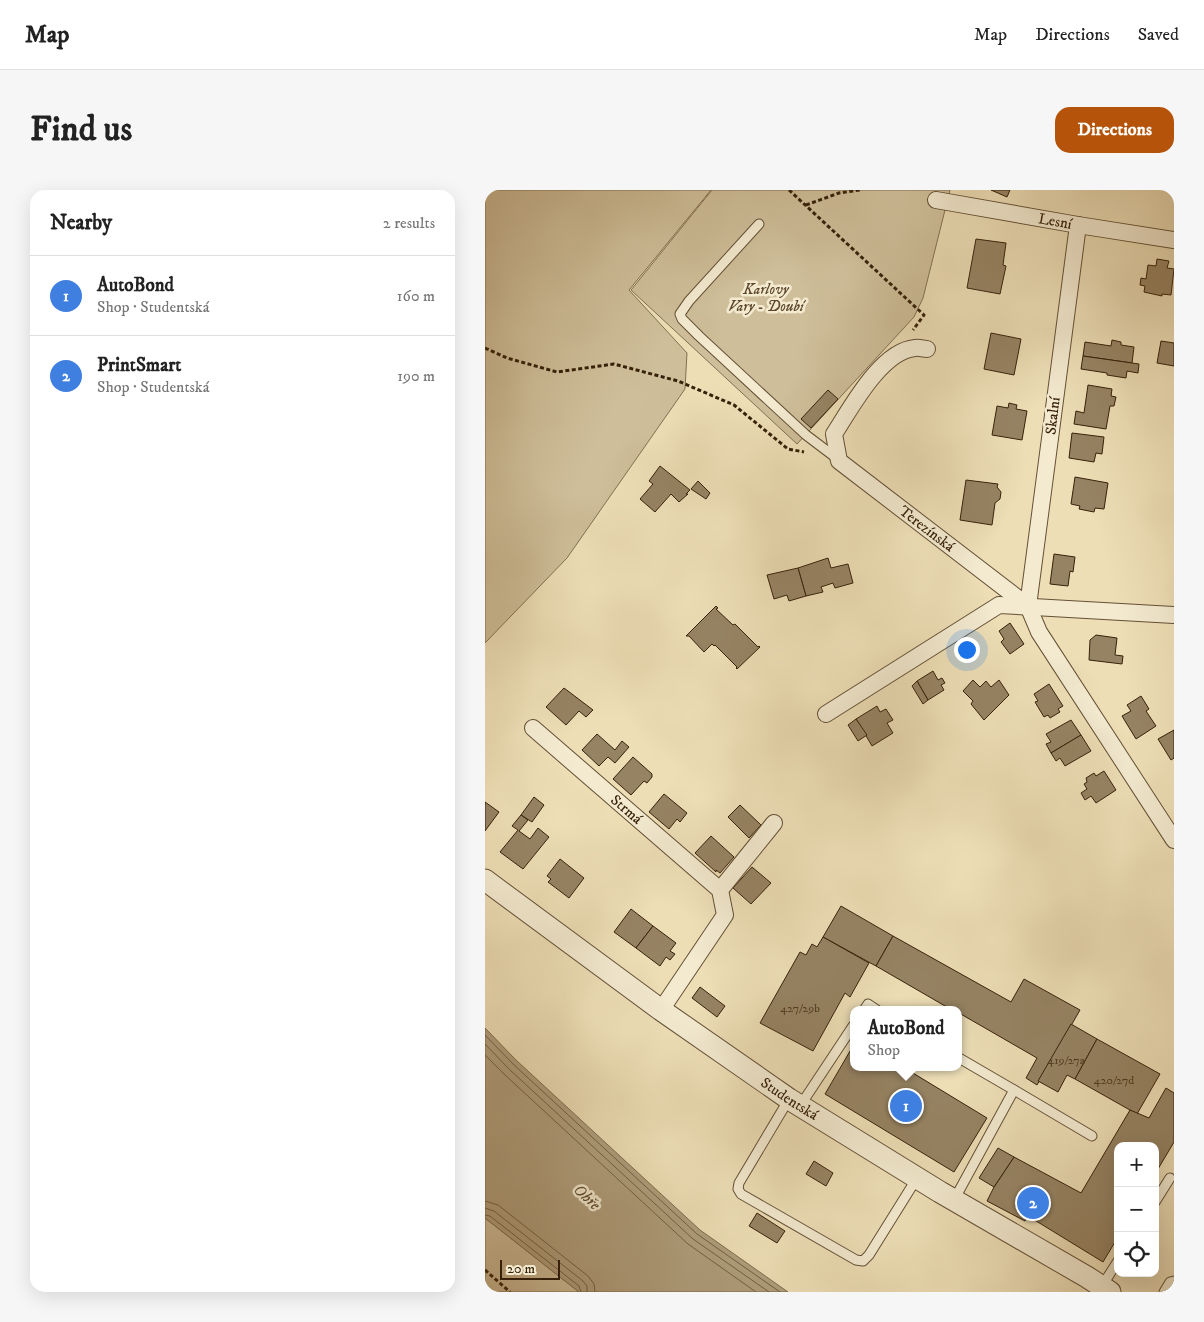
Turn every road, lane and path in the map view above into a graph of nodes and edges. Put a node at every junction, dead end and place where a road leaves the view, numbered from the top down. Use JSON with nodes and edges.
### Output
{"nodes":[{"id":1,"x":789,"y":190,"type":"edge"},
{"id":2,"x":860,"y":190,"type":"edge"},
{"id":3,"x":936,"y":200,"type":"dead end"},
{"id":4,"x":806,"y":206,"type":"junction"},
{"id":5,"x":759,"y":224,"type":"dead end"},
{"id":6,"x":1078,"y":225,"type":"junction"},
{"id":7,"x":1174,"y":240,"type":"edge"},
{"id":8,"x":908,"y":336,"type":"dead end"},
{"id":9,"x":485,"y":348,"type":"edge"},
{"id":10,"x":927,"y":349,"type":"dead end"},
{"id":11,"x":805,"y":453,"type":"dead end"},
{"id":12,"x":839,"y":460,"type":"junction"},
{"id":13,"x":1028,"y":606,"type":"junction"},
{"id":14,"x":1174,"y":615,"type":"edge"},
{"id":15,"x":826,"y":714,"type":"dead end"},
{"id":16,"x":533,"y":728,"type":"dead end"},
{"id":17,"x":774,"y":823,"type":"dead end"},
{"id":18,"x":1174,"y":840,"type":"edge"},
{"id":19,"x":485,"y":880,"type":"edge"},
{"id":20,"x":720,"y":890,"type":"junction"},
{"id":21,"x":661,"y":1010,"type":"junction"},
{"id":22,"x":850,"y":1030,"type":"edge"},
{"id":23,"x":962,"y":1060,"type":"edge"},
{"id":24,"x":1014,"y":1090,"type":"junction"},
{"id":25,"x":795,"y":1103,"type":"junction"},
{"id":26,"x":1092,"y":1136,"type":"dead end"},
{"id":27,"x":917,"y":1178,"type":"junction"},
{"id":28,"x":1170,"y":1178,"type":"dead end"},
{"id":29,"x":1159,"y":1196,"type":"edge"},
{"id":30,"x":954,"y":1200,"type":"junction"},
{"id":31,"x":485,"y":1270,"type":"edge"},
{"id":32,"x":1114,"y":1270,"type":"edge"},
{"id":33,"x":1174,"y":1281,"type":"edge"},
{"id":34,"x":1106,"y":1289,"type":"edge"},
{"id":35,"x":511,"y":1292,"type":"edge"},
{"id":36,"x":1163,"y":1292,"type":"edge"}],
"edges":[{"from":1,"to":4,"type":"path"},
{"from":2,"to":4,"type":"path"},
{"from":3,"to":6,"type":"street","name":"Lesní"},
{"from":4,"to":8,"type":"path"},
{"from":5,"to":12,"type":"lane"},
{"from":6,"to":7,"type":"street","name":"Lesní"},
{"from":6,"to":13,"type":"street","name":"Skalní"},
{"from":9,"to":11,"type":"path"},
{"from":10,"to":12,"type":"street"},
{"from":12,"to":13,"type":"street","name":"Terezínská"},
{"from":13,"to":14,"type":"street"},
{"from":13,"to":15,"type":"street"},
{"from":13,"to":18,"type":"street"},
{"from":16,"to":20,"type":"street","name":"Strmá"},
{"from":17,"to":20,"type":"street"},
{"from":19,"to":21,"type":"street","name":"Studentská"},
{"from":20,"to":21,"type":"street"},
{"from":21,"to":25,"type":"street","name":"Studentská"},
{"from":22,"to":25,"type":"lane"},
{"from":23,"to":24,"type":"lane"},
{"from":24,"to":26,"type":"lane"},
{"from":24,"to":30,"type":"lane"},
{"from":25,"to":27,"type":"street","name":"Studentská"},
{"from":25,"to":27,"type":"lane"},
{"from":27,"to":30,"type":"street","name":"Studentská"},
{"from":28,"to":29,"type":"lane"},
{"from":30,"to":34,"type":"street","name":"Studentská"},
{"from":31,"to":35,"type":"path"},
{"from":32,"to":34,"type":"lane"},
{"from":33,"to":36,"type":"lane"}]}
